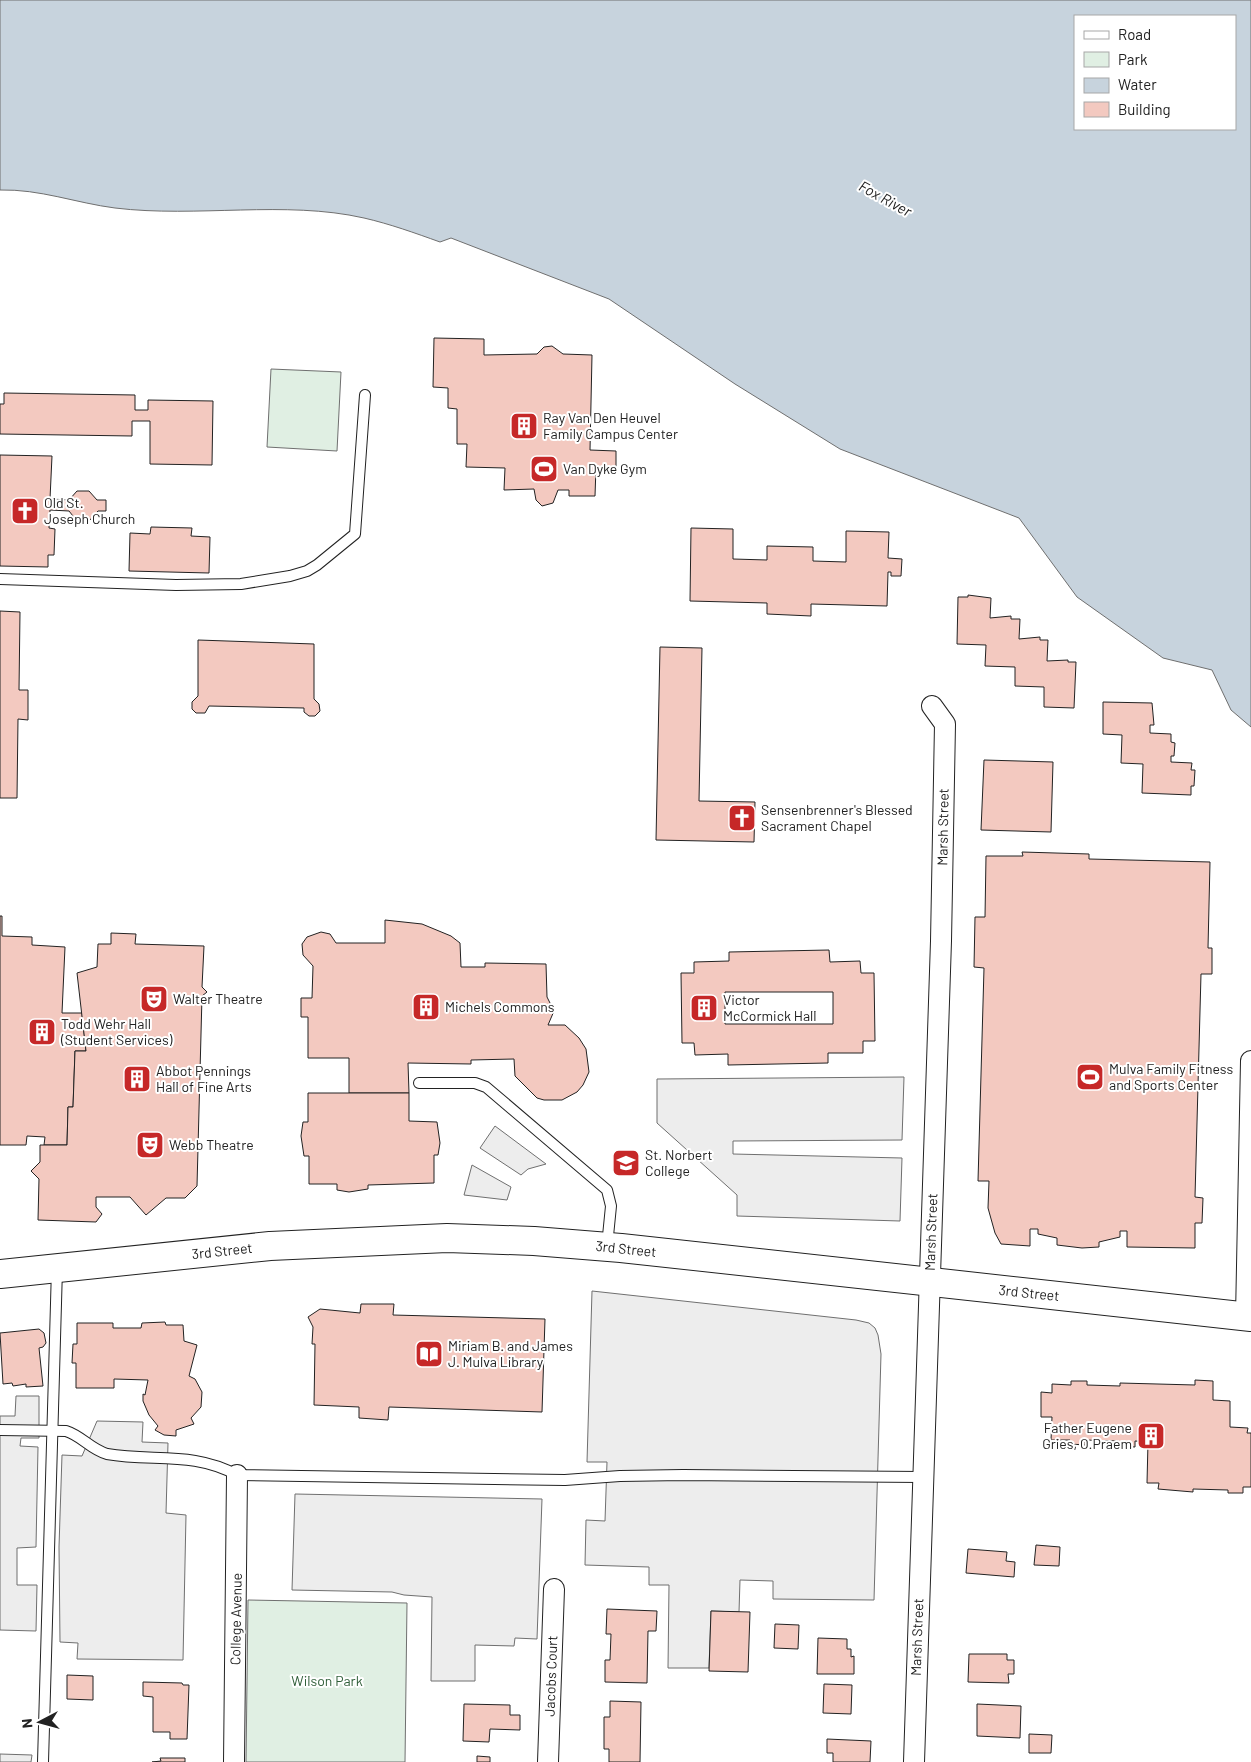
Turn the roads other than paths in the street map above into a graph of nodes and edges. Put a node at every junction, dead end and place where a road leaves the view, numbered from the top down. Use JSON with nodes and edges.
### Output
{"nodes":[{"id":1,"x":365,"y":396,"type":"dead end"},
{"id":2,"x":0,"y":579,"type":"edge"},
{"id":3,"x":932,"y":706,"type":"dead end"},
{"id":4,"x":1251,"y":1061,"type":"edge"},
{"id":5,"x":419,"y":1083,"type":"dead end"},
{"id":6,"x":1250,"y":1191,"type":"edge"},
{"id":7,"x":607,"y":1247,"type":"junction"},
{"id":8,"x":57,"y":1267,"type":"junction"},
{"id":9,"x":0,"y":1274,"type":"edge"},
{"id":10,"x":929,"y":1282,"type":"junction"},
{"id":11,"x":1248,"y":1317,"type":"edge"},
{"id":12,"x":0,"y":1430,"type":"edge"},
{"id":13,"x":53,"y":1430,"type":"junction"},
{"id":14,"x":237,"y":1475,"type":"junction"},
{"id":15,"x":922,"y":1476,"type":"junction"},
{"id":16,"x":554,"y":1589,"type":"dead end"},
{"id":17,"x":43,"y":1762,"type":"edge"},
{"id":18,"x":234,"y":1762,"type":"edge"},
{"id":19,"x":548,"y":1762,"type":"edge"},
{"id":20,"x":914,"y":1762,"type":"edge"}],
"edges":[{"from":1,"to":2,"type":"lane"},
{"from":3,"to":10,"type":"street","name":"Marsh Street"},
{"from":4,"to":6,"type":"street"},
{"from":5,"to":7,"type":"lane"},
{"from":6,"to":11,"type":"street"},
{"from":7,"to":8,"type":"main road","name":"3rd Street"},
{"from":7,"to":10,"type":"main road","name":"3rd Street"},
{"from":8,"to":9,"type":"main road","name":"3rd Street"},
{"from":8,"to":13,"type":"lane"},
{"from":10,"to":11,"type":"main road","name":"3rd Street"},
{"from":10,"to":15,"type":"street","name":"Marsh Street"},
{"from":12,"to":13,"type":"lane"},
{"from":13,"to":14,"type":"lane"},
{"from":13,"to":17,"type":"lane"},
{"from":14,"to":15,"type":"lane"},
{"from":14,"to":18,"type":"street","name":"College Avenue"},
{"from":15,"to":20,"type":"street","name":"Marsh Street"},
{"from":16,"to":19,"type":"street","name":"Jacobs Court"}]}
